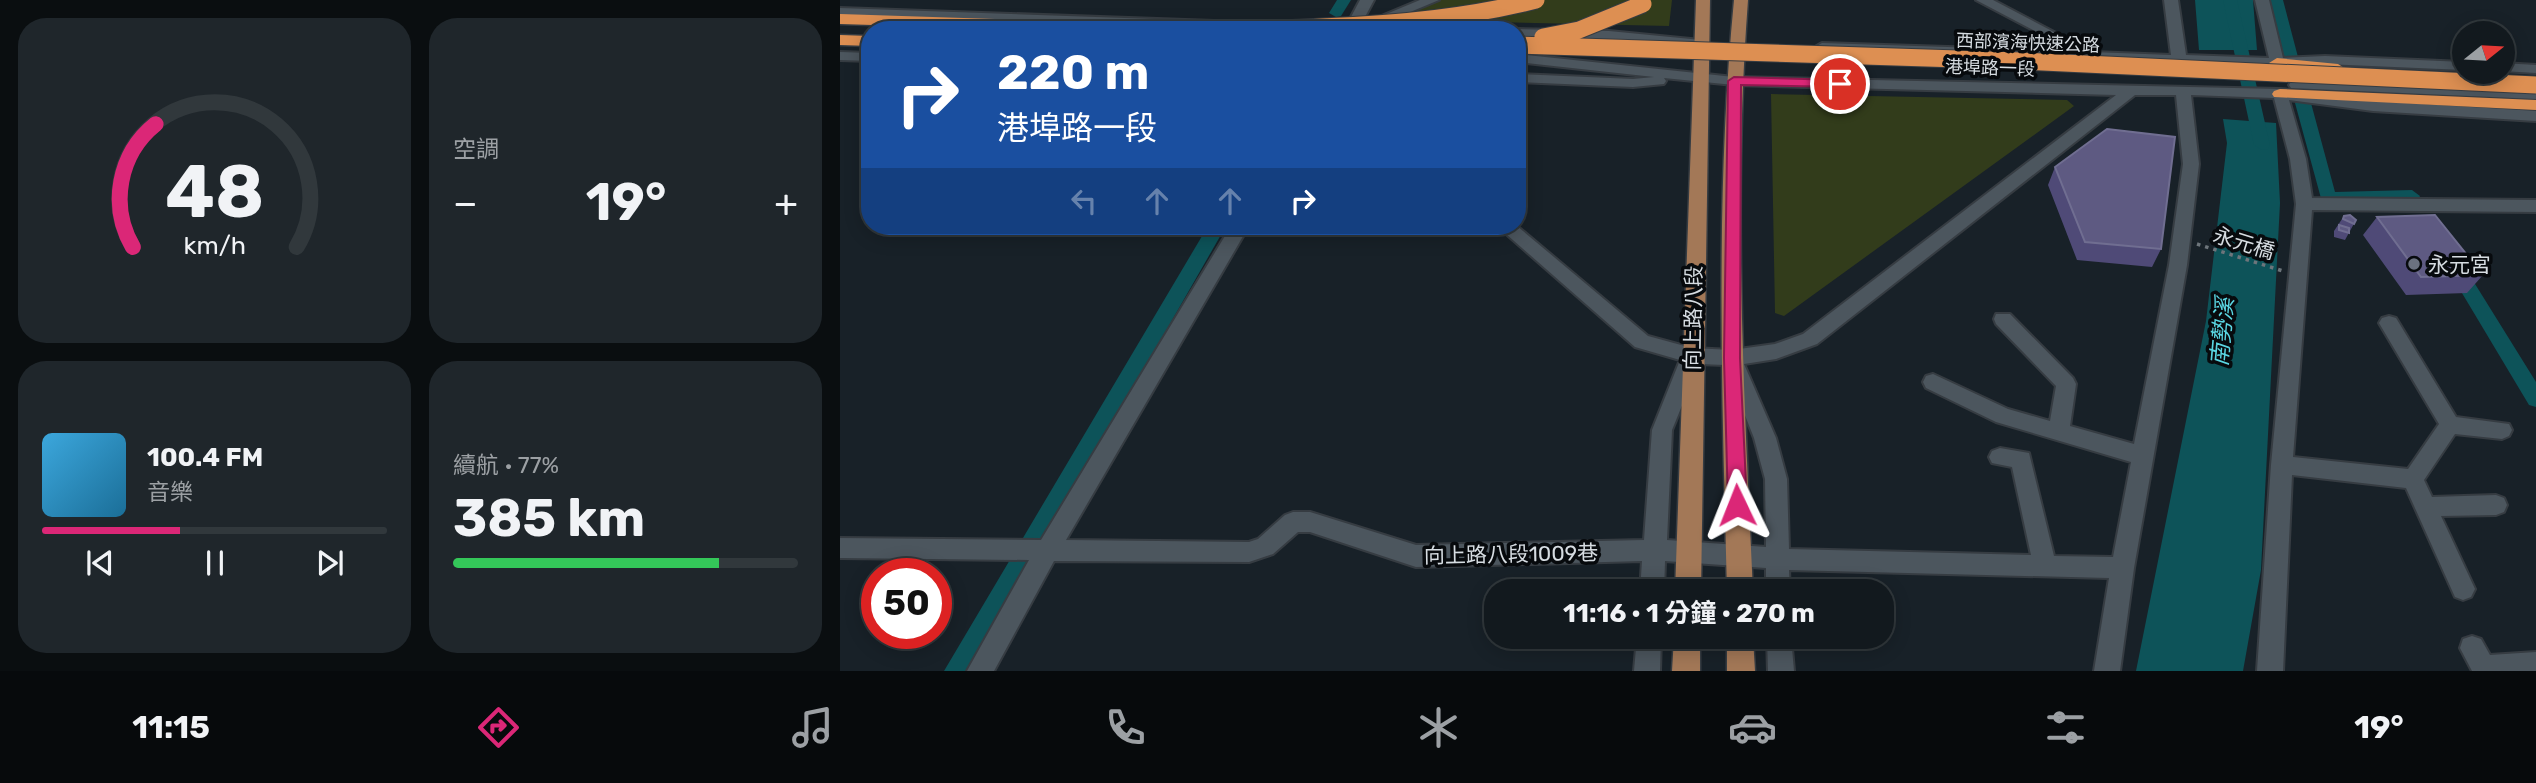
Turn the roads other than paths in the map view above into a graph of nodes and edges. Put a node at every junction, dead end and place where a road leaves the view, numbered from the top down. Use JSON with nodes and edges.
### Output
{"nodes":[{"id":1,"x":1367,"y":0,"type":"edge"},
{"id":2,"x":1432,"y":0,"type":"edge"},
{"id":3,"x":1536,"y":0,"type":"edge"},
{"id":4,"x":1649,"y":0,"type":"edge"},
{"id":5,"x":1703,"y":0,"type":"edge"},
{"id":6,"x":1741,"y":0,"type":"edge"},
{"id":7,"x":1983,"y":0,"type":"edge"},
{"id":8,"x":2171,"y":0,"type":"edge"},
{"id":9,"x":2262,"y":0,"type":"edge"},
{"id":10,"x":840,"y":12,"type":"edge"},
{"id":11,"x":840,"y":19,"type":"edge"},
{"id":12,"x":901,"y":21,"type":"edge"},
{"id":13,"x":1096,"y":21,"type":"edge"},
{"id":14,"x":1356,"y":21,"type":"edge"},
{"id":15,"x":1375,"y":21,"type":"edge"},
{"id":16,"x":1431,"y":21,"type":"edge"},
{"id":17,"x":840,"y":32,"type":"edge"},
{"id":18,"x":861,"y":33,"type":"edge"},
{"id":19,"x":1526,"y":33,"type":"edge"},
{"id":20,"x":840,"y":40,"type":"edge"},
{"id":21,"x":861,"y":41,"type":"edge"},
{"id":22,"x":1526,"y":42,"type":"edge"},
{"id":23,"x":1526,"y":44,"type":"edge"},
{"id":24,"x":1701,"y":44,"type":"junction"},
{"id":25,"x":1737,"y":45,"type":"junction"},
{"id":26,"x":2090,"y":54,"type":"junction"},
{"id":27,"x":840,"y":56,"type":"edge"},
{"id":28,"x":1526,"y":56,"type":"edge"},
{"id":29,"x":1526,"y":56,"type":"edge"},
{"id":30,"x":861,"y":57,"type":"edge"},
{"id":31,"x":1526,"y":57,"type":"edge"},
{"id":32,"x":2179,"y":58,"type":"junction"},
{"id":33,"x":2277,"y":63,"type":"junction"},
{"id":34,"x":2452,"y":65,"type":"edge"},
{"id":35,"x":2515,"y":68,"type":"edge"},
{"id":36,"x":2536,"y":69,"type":"edge"},
{"id":37,"x":1526,"y":78,"type":"edge"},
{"id":38,"x":1700,"y":78,"type":"junction"},
{"id":39,"x":2536,"y":79,"type":"edge"},
{"id":40,"x":1734,"y":81,"type":"junction"},
{"id":41,"x":2536,"y":85,"type":"edge"},
{"id":42,"x":2183,"y":90,"type":"junction"},
{"id":43,"x":2131,"y":91,"type":"junction"},
{"id":44,"x":2425,"y":91,"type":"junction"},
{"id":45,"x":2536,"y":93,"type":"edge"},
{"id":46,"x":2280,"y":94,"type":"junction"},
{"id":47,"x":2536,"y":105,"type":"edge"},
{"id":48,"x":2536,"y":116,"type":"edge"},
{"id":49,"x":2304,"y":204,"type":"junction"},
{"id":50,"x":2536,"y":206,"type":"edge"},
{"id":51,"x":1235,"y":235,"type":"edge"},
{"id":52,"x":1517,"y":235,"type":"edge"},
{"id":53,"x":2003,"y":319,"type":"dead end"},
{"id":54,"x":2389,"y":323,"type":"dead end"},
{"id":55,"x":1692,"y":356,"type":"junction"},
{"id":56,"x":1732,"y":358,"type":"junction"},
{"id":57,"x":1933,"y":382,"type":"dead end"},
{"id":58,"x":2450,"y":425,"type":"junction"},
{"id":59,"x":2502,"y":430,"type":"dead end"},
{"id":60,"x":2059,"y":432,"type":"junction"},
{"id":61,"x":2143,"y":456,"type":"junction"},
{"id":62,"x":2000,"y":457,"type":"dead end"},
{"id":63,"x":2282,"y":466,"type":"junction"},
{"id":64,"x":2413,"y":479,"type":"junction"},
{"id":65,"x":2496,"y":505,"type":"dead end"},
{"id":66,"x":2426,"y":507,"type":"junction"},
{"id":67,"x":840,"y":548,"type":"edge"},
{"id":68,"x":1654,"y":550,"type":"junction"},
{"id":69,"x":1043,"y":551,"type":"junction"},
{"id":70,"x":1689,"y":552,"type":"junction"},
{"id":71,"x":1739,"y":554,"type":"junction"},
{"id":72,"x":1777,"y":559,"type":"junction"},
{"id":73,"x":2045,"y":566,"type":"junction"},
{"id":74,"x":2122,"y":568,"type":"junction"},
{"id":75,"x":1653,"y":579,"type":"edge"},
{"id":76,"x":1688,"y":579,"type":"edge"},
{"id":77,"x":1740,"y":579,"type":"edge"},
{"id":78,"x":1778,"y":579,"type":"edge"},
{"id":79,"x":2463,"y":589,"type":"dead end"},
{"id":80,"x":1648,"y":649,"type":"edge"},
{"id":81,"x":1687,"y":649,"type":"edge"},
{"id":82,"x":1740,"y":649,"type":"edge"},
{"id":83,"x":1780,"y":649,"type":"edge"},
{"id":84,"x":2480,"y":662,"type":"edge"},
{"id":85,"x":2533,"y":663,"type":"dead end"},
{"id":86,"x":980,"y":671,"type":"edge"},
{"id":87,"x":1647,"y":671,"type":"edge"},
{"id":88,"x":1686,"y":671,"type":"edge"},
{"id":89,"x":1741,"y":671,"type":"edge"},
{"id":90,"x":1781,"y":671,"type":"edge"},
{"id":91,"x":2107,"y":671,"type":"edge"},
{"id":92,"x":2270,"y":671,"type":"edge"}],
"edges":[{"from":1,"to":14,"type":"street"},
{"from":2,"to":15,"type":"street"},
{"from":3,"to":16,"type":"highway","bridge":true},
{"from":4,"to":22,"type":"highway","bridge":true},
{"from":5,"to":24,"type":"main road","name":"向上路八段"},
{"from":6,"to":25,"type":"main road","name":"向上路八段"},
{"from":7,"to":26,"type":"street"},
{"from":8,"to":32,"type":"street"},
{"from":9,"to":33,"type":"street"},
{"from":10,"to":13,"type":"street"},
{"from":11,"to":12,"type":"highway"},
{"from":17,"to":18,"type":"highway"},
{"from":19,"to":24,"type":"street","name":"港埠路一段"},
{"from":20,"to":21,"type":"highway"},
{"from":23,"to":41,"type":"highway","name":"西部濱海快速公路","bridge":true},
{"from":24,"to":25,"type":"street","name":"港埠路一段"},
{"from":24,"to":28,"type":"street","name":"港埠路一段"},
{"from":24,"to":38,"type":"main road","name":"向上路八段"},
{"from":25,"to":26,"type":"street","name":"港埠路一段"},
{"from":25,"to":40,"type":"main road","name":"向上路八段"},
{"from":26,"to":32,"type":"street","name":"港埠路一段"},
{"from":26,"to":44,"type":"street","name":"港埠路一段"},
{"from":27,"to":30,"type":"street"},
{"from":29,"to":45,"type":"highway","name":"西部濱海快速公路"},
{"from":31,"to":38,"type":"street","name":"港埠路一段"},
{"from":32,"to":33,"type":"street","name":"港埠路一段"},
{"from":33,"to":34,"type":"street","name":"港埠路一段"},
{"from":33,"to":39,"type":"highway","bridge":true},
{"from":35,"to":36,"type":"street"},
{"from":37,"to":38,"type":"street","name":"港埠路一段"},
{"from":38,"to":40,"type":"street","name":"港埠路一段"},
{"from":38,"to":55,"type":"main road","name":"向上路八段"},
{"from":40,"to":43,"type":"street","name":"港埠路一段"},
{"from":40,"to":56,"type":"main road","name":"向上路八段"},
{"from":42,"to":43,"type":"street","name":"港埠路一段"},
{"from":42,"to":46,"type":"street","name":"港埠路一段"},
{"from":42,"to":61,"type":"street"},
{"from":43,"to":56,"type":"street"},
{"from":44,"to":45,"type":"street","name":"港埠路一段"},
{"from":44,"to":46,"type":"street","name":"港埠路一段"},
{"from":46,"to":47,"type":"highway"},
{"from":46,"to":48,"type":"street","name":"港埠路一段"},
{"from":46,"to":49,"type":"street"},
{"from":49,"to":50,"type":"street"},
{"from":49,"to":63,"type":"street"},
{"from":51,"to":69,"type":"street"},
{"from":52,"to":55,"type":"street"},
{"from":53,"to":60,"type":"street"},
{"from":54,"to":58,"type":"street"},
{"from":55,"to":56,"type":"street"},
{"from":55,"to":68,"type":"street"},
{"from":55,"to":70,"type":"main road","name":"向上路八段"},
{"from":56,"to":71,"type":"main road","name":"向上路八段"},
{"from":56,"to":72,"type":"street"},
{"from":57,"to":60,"type":"street"},
{"from":58,"to":59,"type":"street"},
{"from":58,"to":64,"type":"street"},
{"from":60,"to":61,"type":"street"},
{"from":61,"to":74,"type":"street"},
{"from":62,"to":73,"type":"street"},
{"from":63,"to":64,"type":"street"},
{"from":63,"to":92,"type":"street"},
{"from":64,"to":66,"type":"street"},
{"from":65,"to":66,"type":"street"},
{"from":66,"to":79,"type":"street"},
{"from":67,"to":69,"type":"street","name":"向上路八段1009巷"},
{"from":68,"to":69,"type":"street","name":"向上路八段1009巷"},
{"from":68,"to":70,"type":"street","name":"向上路八段1009巷"},
{"from":68,"to":75,"type":"street"},
{"from":69,"to":86,"type":"street"},
{"from":70,"to":71,"type":"street","name":"向上路八段1009巷"},
{"from":70,"to":76,"type":"main road","name":"向上路八段"},
{"from":71,"to":72,"type":"street","name":"向上路八段1009巷"},
{"from":71,"to":77,"type":"main road","name":"向上路八段"},
{"from":72,"to":73,"type":"street","name":"向上路八段1009巷"},
{"from":72,"to":78,"type":"street"},
{"from":73,"to":74,"type":"street","name":"向上路八段1009巷"},
{"from":74,"to":91,"type":"street"},
{"from":80,"to":87,"type":"street"},
{"from":81,"to":88,"type":"main road"},
{"from":82,"to":89,"type":"main road"},
{"from":83,"to":90,"type":"street"},
{"from":84,"to":85,"type":"street"}]}
